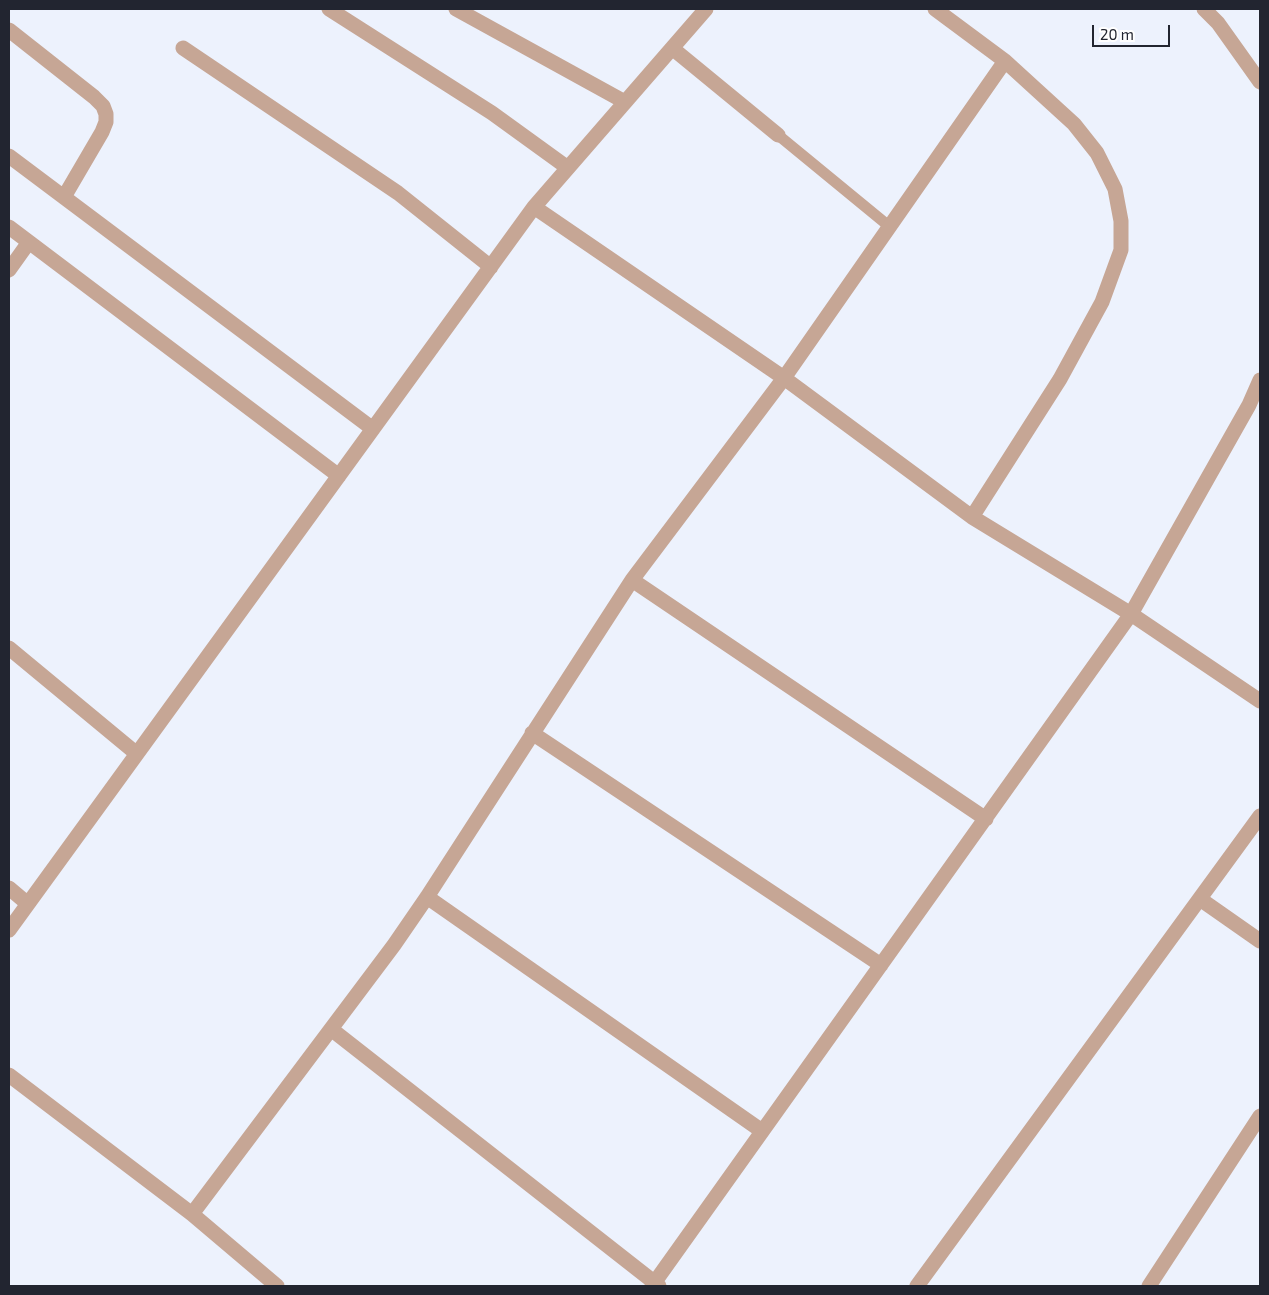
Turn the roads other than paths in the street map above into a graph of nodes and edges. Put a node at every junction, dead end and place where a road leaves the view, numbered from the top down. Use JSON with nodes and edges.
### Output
{"nodes":[{"id":1,"x":329,"y":9,"type":"edge"},
{"id":2,"x":456,"y":9,"type":"edge"},
{"id":3,"x":935,"y":9,"type":"edge"},
{"id":4,"x":1204,"y":9,"type":"edge"},
{"id":5,"x":699,"y":11,"type":"edge"},
{"id":6,"x":9,"y":30,"type":"edge"},
{"id":7,"x":183,"y":48,"type":"dead end"},
{"id":8,"x":672,"y":48,"type":"junction"},
{"id":9,"x":1006,"y":61,"type":"junction"},
{"id":10,"x":1260,"y":82,"type":"edge"},
{"id":11,"x":625,"y":102,"type":"junction"},
{"id":12,"x":778,"y":136,"type":"joint"},
{"id":13,"x":9,"y":156,"type":"edge"},
{"id":14,"x":568,"y":168,"type":"junction"},
{"id":15,"x":64,"y":197,"type":"junction"},
{"id":16,"x":534,"y":207,"type":"junction"},
{"id":17,"x":890,"y":226,"type":"junction"},
{"id":18,"x":9,"y":227,"type":"edge"},
{"id":19,"x":29,"y":242,"type":"junction"},
{"id":20,"x":491,"y":266,"type":"junction"},
{"id":21,"x":9,"y":270,"type":"edge"},
{"id":22,"x":784,"y":378,"type":"junction"},
{"id":23,"x":1260,"y":380,"type":"edge"},
{"id":24,"x":373,"y":429,"type":"junction"},
{"id":25,"x":339,"y":476,"type":"junction"},
{"id":26,"x":972,"y":517,"type":"junction"},
{"id":27,"x":632,"y":580,"type":"junction"},
{"id":28,"x":1132,"y":614,"type":"junction"},
{"id":29,"x":9,"y":648,"type":"edge"},
{"id":30,"x":1260,"y":701,"type":"edge"},
{"id":31,"x":532,"y":732,"type":"junction"},
{"id":32,"x":137,"y":754,"type":"junction"},
{"id":33,"x":1260,"y":816,"type":"edge"},
{"id":34,"x":986,"y":818,"type":"junction"},
{"id":35,"x":9,"y":888,"type":"edge"},
{"id":36,"x":427,"y":896,"type":"junction"},
{"id":37,"x":1200,"y":899,"type":"junction"},
{"id":38,"x":28,"y":904,"type":"junction"},
{"id":39,"x":9,"y":930,"type":"edge"},
{"id":40,"x":1260,"y":942,"type":"edge"},
{"id":41,"x":881,"y":965,"type":"junction"},
{"id":42,"x":330,"y":1030,"type":"junction"},
{"id":43,"x":9,"y":1075,"type":"edge"},
{"id":44,"x":1260,"y":1116,"type":"edge"},
{"id":45,"x":762,"y":1131,"type":"junction"},
{"id":46,"x":192,"y":1214,"type":"junction"},
{"id":47,"x":655,"y":1285,"type":"edge"},
{"id":48,"x":277,"y":1286,"type":"edge"},
{"id":49,"x":918,"y":1286,"type":"edge"},
{"id":50,"x":1149,"y":1286,"type":"edge"}],
"edges":[{"from":1,"to":14,"type":"street"},
{"from":2,"to":11,"type":"street"},
{"from":3,"to":9,"type":"street"},
{"from":4,"to":10,"type":"street"},
{"from":5,"to":8,"type":"street"},
{"from":6,"to":15,"type":"street"},
{"from":7,"to":20,"type":"street"},
{"from":8,"to":11,"type":"street"},
{"from":8,"to":12,"type":"street"},
{"from":9,"to":17,"type":"street"},
{"from":9,"to":26,"type":"street"},
{"from":11,"to":14,"type":"street"},
{"from":12,"to":17,"type":"lane"},
{"from":13,"to":15,"type":"street"},
{"from":14,"to":16,"type":"street"},
{"from":15,"to":24,"type":"street"},
{"from":16,"to":20,"type":"street"},
{"from":16,"to":22,"type":"street"},
{"from":17,"to":22,"type":"street"},
{"from":18,"to":19,"type":"street"},
{"from":19,"to":21,"type":"street"},
{"from":19,"to":25,"type":"street"},
{"from":20,"to":24,"type":"street"},
{"from":22,"to":26,"type":"street"},
{"from":22,"to":27,"type":"street"},
{"from":23,"to":28,"type":"street"},
{"from":24,"to":25,"type":"street"},
{"from":25,"to":32,"type":"street"},
{"from":26,"to":28,"type":"street"},
{"from":27,"to":31,"type":"street"},
{"from":27,"to":34,"type":"street"},
{"from":28,"to":30,"type":"street"},
{"from":28,"to":34,"type":"street"},
{"from":29,"to":32,"type":"street"},
{"from":31,"to":36,"type":"street"},
{"from":31,"to":41,"type":"street"},
{"from":32,"to":38,"type":"street"},
{"from":33,"to":37,"type":"street"},
{"from":34,"to":41,"type":"street"},
{"from":35,"to":38,"type":"street"},
{"from":36,"to":42,"type":"street"},
{"from":36,"to":45,"type":"street"},
{"from":37,"to":40,"type":"street"},
{"from":37,"to":49,"type":"street"},
{"from":38,"to":39,"type":"street"},
{"from":41,"to":45,"type":"street"},
{"from":42,"to":46,"type":"street"},
{"from":42,"to":47,"type":"street"},
{"from":43,"to":46,"type":"street"},
{"from":44,"to":50,"type":"street"},
{"from":45,"to":47,"type":"street"},
{"from":46,"to":48,"type":"street"}]}
